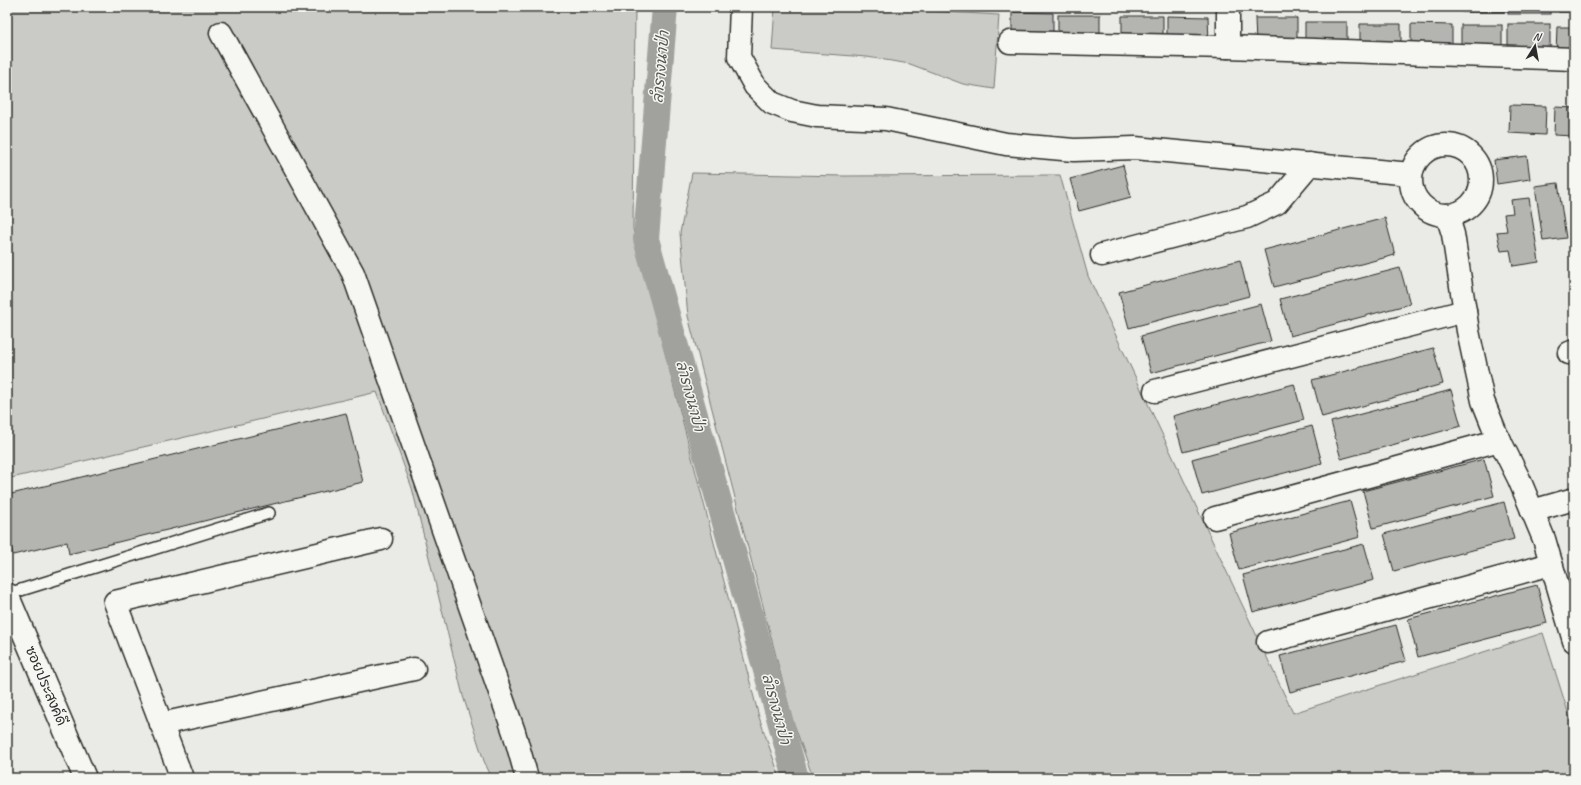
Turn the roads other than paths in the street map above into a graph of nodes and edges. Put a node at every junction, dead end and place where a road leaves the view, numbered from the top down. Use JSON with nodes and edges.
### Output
{"nodes":[{"id":1,"x":741,"y":7,"type":"edge"},
{"id":2,"x":1228,"y":7,"type":"edge"},
{"id":3,"x":221,"y":33,"type":"dead end"},
{"id":4,"x":1010,"y":42,"type":"dead end"},
{"id":5,"x":1228,"y":47,"type":"junction"},
{"id":6,"x":1574,"y":59,"type":"edge"},
{"id":7,"x":1310,"y":164,"type":"junction"},
{"id":8,"x":1411,"y":174,"type":"junction"},
{"id":9,"x":1447,"y":215,"type":"junction"},
{"id":10,"x":1102,"y":255,"type":"dead end"},
{"id":11,"x":1465,"y":311,"type":"junction"},
{"id":12,"x":1155,"y":391,"type":"dead end"},
{"id":13,"x":1500,"y":440,"type":"junction"},
{"id":14,"x":1574,"y":500,"type":"edge"},
{"id":15,"x":1532,"y":511,"type":"junction"},
{"id":16,"x":269,"y":513,"type":"dead end"},
{"id":17,"x":1215,"y":518,"type":"dead end"},
{"id":18,"x":381,"y":539,"type":"dead end"},
{"id":19,"x":1551,"y":564,"type":"junction"},
{"id":20,"x":8,"y":594,"type":"edge"},
{"id":21,"x":1574,"y":641,"type":"edge"},
{"id":22,"x":1268,"y":642,"type":"dead end"},
{"id":23,"x":414,"y":669,"type":"dead end"},
{"id":24,"x":161,"y":724,"type":"junction"},
{"id":25,"x":85,"y":778,"type":"edge"},
{"id":26,"x":182,"y":778,"type":"edge"},
{"id":27,"x":527,"y":778,"type":"edge"}],
"edges":[{"from":1,"to":7,"type":"street"},
{"from":2,"to":5,"type":"street"},
{"from":3,"to":27,"type":"street"},
{"from":4,"to":5,"type":"street"},
{"from":5,"to":6,"type":"street"},
{"from":7,"to":8,"type":"street"},
{"from":7,"to":10,"type":"street"},
{"from":8,"to":9,"type":"street"},
{"from":8,"to":9,"type":"street"},
{"from":9,"to":11,"type":"street"},
{"from":11,"to":12,"type":"street"},
{"from":11,"to":13,"type":"street"},
{"from":13,"to":15,"type":"street"},
{"from":13,"to":17,"type":"street"},
{"from":14,"to":15,"type":"street"},
{"from":15,"to":19,"type":"street"},
{"from":16,"to":20,"type":"lane"},
{"from":18,"to":24,"type":"street"},
{"from":19,"to":21,"type":"street"},
{"from":19,"to":22,"type":"street"},
{"from":20,"to":25,"type":"street","name":"ซอยประสงค์ดี"},
{"from":23,"to":24,"type":"street"},
{"from":24,"to":26,"type":"street"}]}
